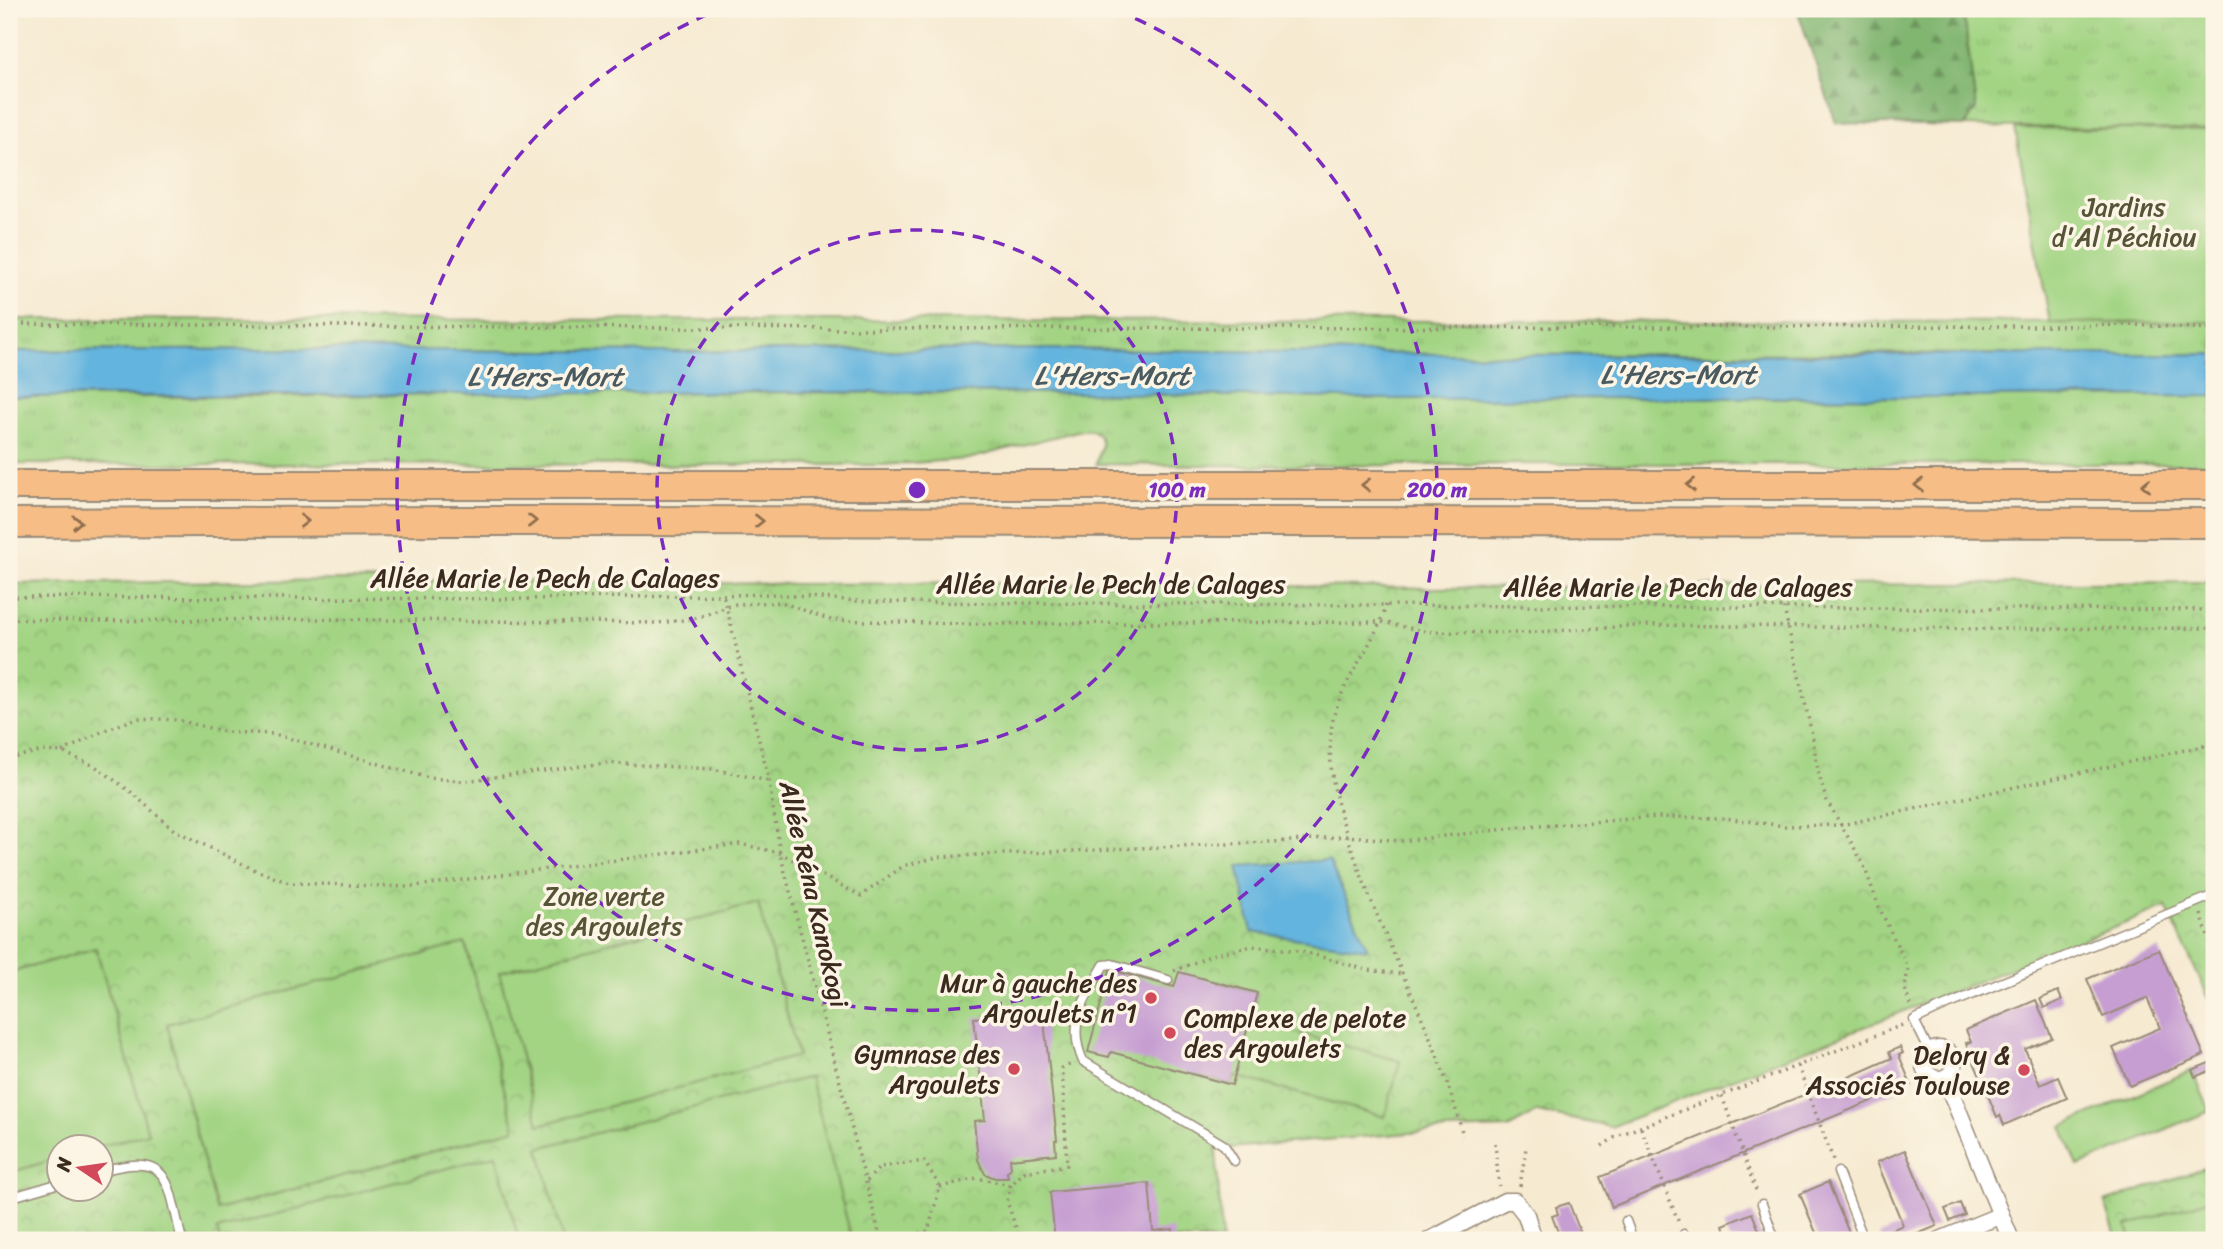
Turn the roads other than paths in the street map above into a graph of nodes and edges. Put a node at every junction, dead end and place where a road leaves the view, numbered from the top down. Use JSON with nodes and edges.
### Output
{"nodes":[{"id":1,"x":9,"y":485,"type":"edge"},
{"id":2,"x":2214,"y":485,"type":"edge"},
{"id":3,"x":9,"y":523,"type":"edge"},
{"id":4,"x":2214,"y":523,"type":"edge"},
{"id":5,"x":2214,"y":895,"type":"edge"},
{"id":6,"x":1168,"y":980,"type":"road end"},
{"id":7,"x":1930,"y":1052,"type":"joint"},
{"id":8,"x":1234,"y":1160,"type":"dead end"},
{"id":9,"x":116,"y":1167,"type":"edge"},
{"id":10,"x":1838,"y":1172,"type":"road end"},
{"id":11,"x":46,"y":1187,"type":"edge"},
{"id":12,"x":9,"y":1198,"type":"edge"},
{"id":13,"x":1762,"y":1204,"type":"road end"},
{"id":14,"x":2001,"y":1215,"type":"junction"},
{"id":15,"x":1626,"y":1221,"type":"dead end"},
{"id":16,"x":182,"y":1240,"type":"edge"},
{"id":17,"x":1430,"y":1240,"type":"edge"},
{"id":18,"x":1534,"y":1240,"type":"edge"},
{"id":19,"x":1633,"y":1240,"type":"edge"},
{"id":20,"x":1775,"y":1240,"type":"edge"},
{"id":21,"x":1864,"y":1240,"type":"edge"},
{"id":22,"x":1940,"y":1240,"type":"edge"},
{"id":23,"x":2011,"y":1240,"type":"edge"}],
"edges":[{"from":2,"to":1,"type":"highway","one_way":true},
{"from":3,"to":4,"type":"highway","one_way":true},
{"from":5,"to":7,"type":"lane"},
{"from":6,"to":8,"type":"lane"},
{"from":7,"to":14,"type":"street"},
{"from":9,"to":16,"type":"lane"},
{"from":10,"to":21,"type":"lane"},
{"from":11,"to":12,"type":"lane"},
{"from":13,"to":20,"type":"lane"},
{"from":14,"to":22,"type":"street"},
{"from":14,"to":23,"type":"street"},
{"from":15,"to":19,"type":"lane"},
{"from":17,"to":18,"type":"street"}]}
